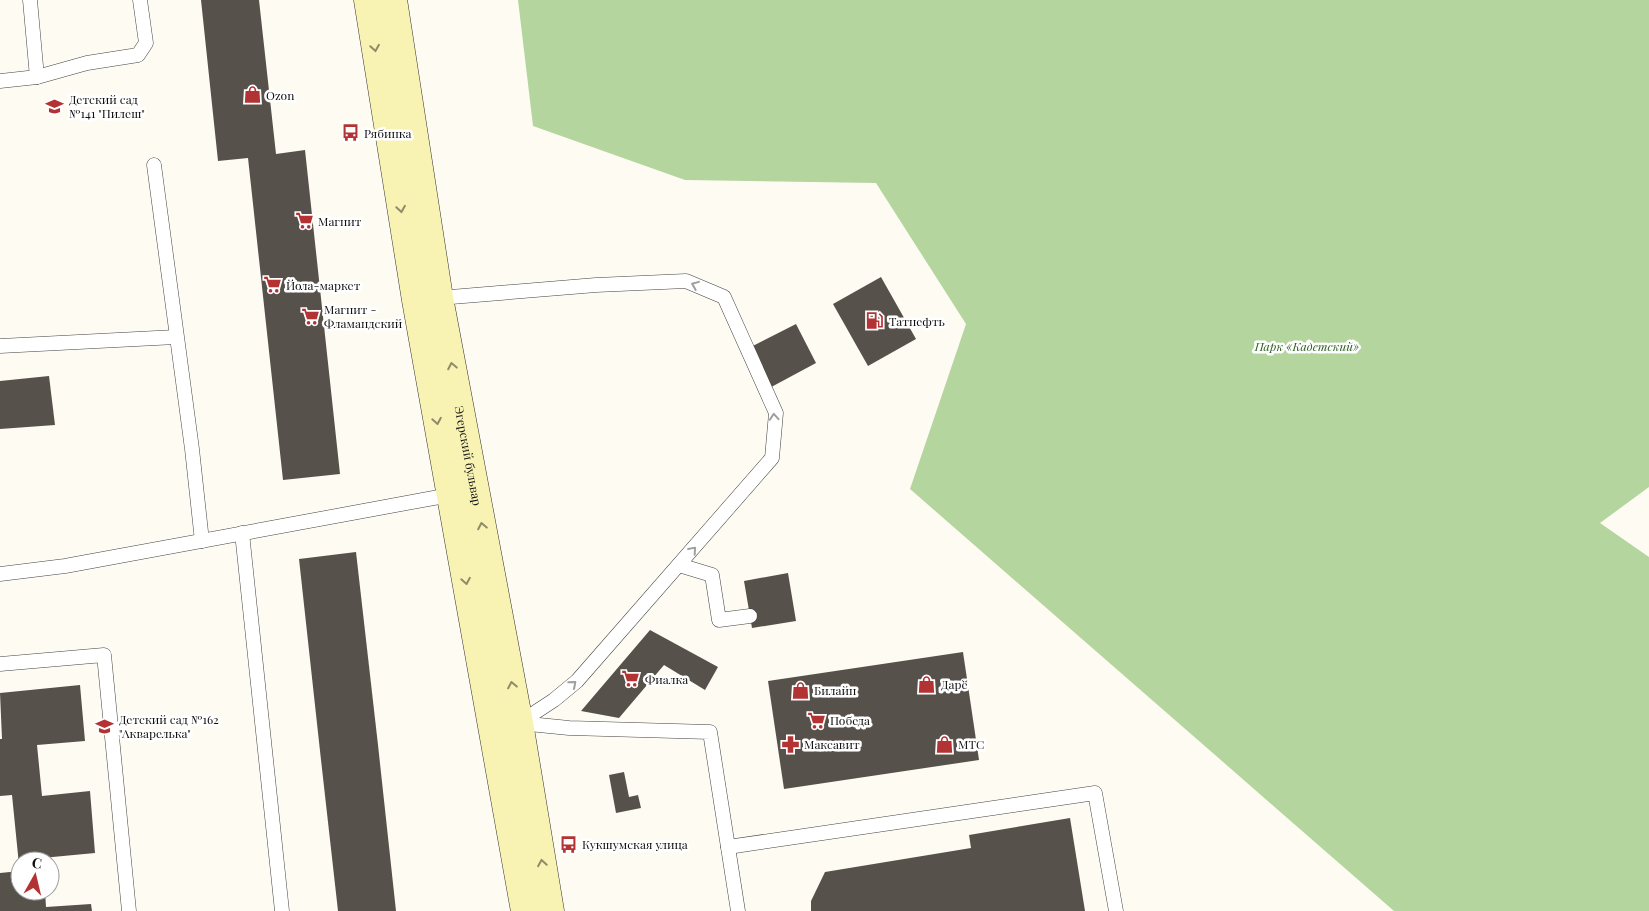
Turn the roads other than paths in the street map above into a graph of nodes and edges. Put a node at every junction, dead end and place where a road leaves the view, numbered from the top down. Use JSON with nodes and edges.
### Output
{"nodes":[{"id":1,"x":30,"y":0,"type":"edge"},
{"id":2,"x":140,"y":0,"type":"edge"},
{"id":3,"x":368,"y":0,"type":"edge"},
{"id":4,"x":393,"y":0,"type":"edge"},
{"id":5,"x":37,"y":77,"type":"junction"},
{"id":6,"x":0,"y":81,"type":"edge"},
{"id":7,"x":154,"y":165,"type":"dead end"},
{"id":8,"x":439,"y":298,"type":"junction"},
{"id":9,"x":176,"y":337,"type":"junction"},
{"id":10,"x":0,"y":346,"type":"edge"},
{"id":11,"x":463,"y":492,"type":"junction"},
{"id":12,"x":242,"y":533,"type":"junction"},
{"id":13,"x":202,"y":541,"type":"junction"},
{"id":14,"x":679,"y":566,"type":"junction"},
{"id":15,"x":0,"y":574,"type":"edge"},
{"id":16,"x":750,"y":616,"type":"dead end"},
{"id":17,"x":0,"y":664,"type":"edge"},
{"id":18,"x":520,"y":723,"type":"junction"},
{"id":19,"x":492,"y":727,"type":"junction"},
{"id":20,"x":728,"y":847,"type":"junction"},
{"id":21,"x":129,"y":911,"type":"edge"},
{"id":22,"x":282,"y":911,"type":"edge"},
{"id":23,"x":525,"y":911,"type":"edge"},
{"id":24,"x":550,"y":911,"type":"edge"},
{"id":25,"x":738,"y":911,"type":"edge"},
{"id":26,"x":1116,"y":911,"type":"edge"}],
"edges":[{"from":1,"to":5,"type":"lane"},
{"from":2,"to":5,"type":"lane"},
{"from":3,"to":11,"type":"main road","name":"Эгерский бульвар","one_way":true},
{"from":4,"to":8,"type":"main road","name":"Эгерский бульвар"},
{"from":5,"to":6,"type":"lane"},
{"from":7,"to":9,"type":"lane"},
{"from":11,"to":8,"type":"main road","name":"Эгерский бульвар","one_way":true},
{"from":14,"to":8,"type":"lane","one_way":true},
{"from":9,"to":10,"type":"lane"},
{"from":9,"to":13,"type":"lane"},
{"from":11,"to":12,"type":"lane"},
{"from":18,"to":11,"type":"main road","name":"Эгерский бульвар","one_way":true},
{"from":11,"to":19,"type":"main road","name":"Эгерский бульвар","one_way":true},
{"from":12,"to":13,"type":"lane"},
{"from":12,"to":22,"type":"lane"},
{"from":13,"to":15,"type":"lane"},
{"from":14,"to":16,"type":"lane"},
{"from":18,"to":14,"type":"lane","one_way":true},
{"from":17,"to":21,"type":"lane"},
{"from":18,"to":19,"type":"main road"},
{"from":18,"to":20,"type":"lane"},
{"from":24,"to":18,"type":"main road","name":"Эгерский бульвар","one_way":true},
{"from":19,"to":23,"type":"main road","name":"Эгерский бульвар"},
{"from":20,"to":25,"type":"lane"},
{"from":20,"to":26,"type":"lane"}]}
